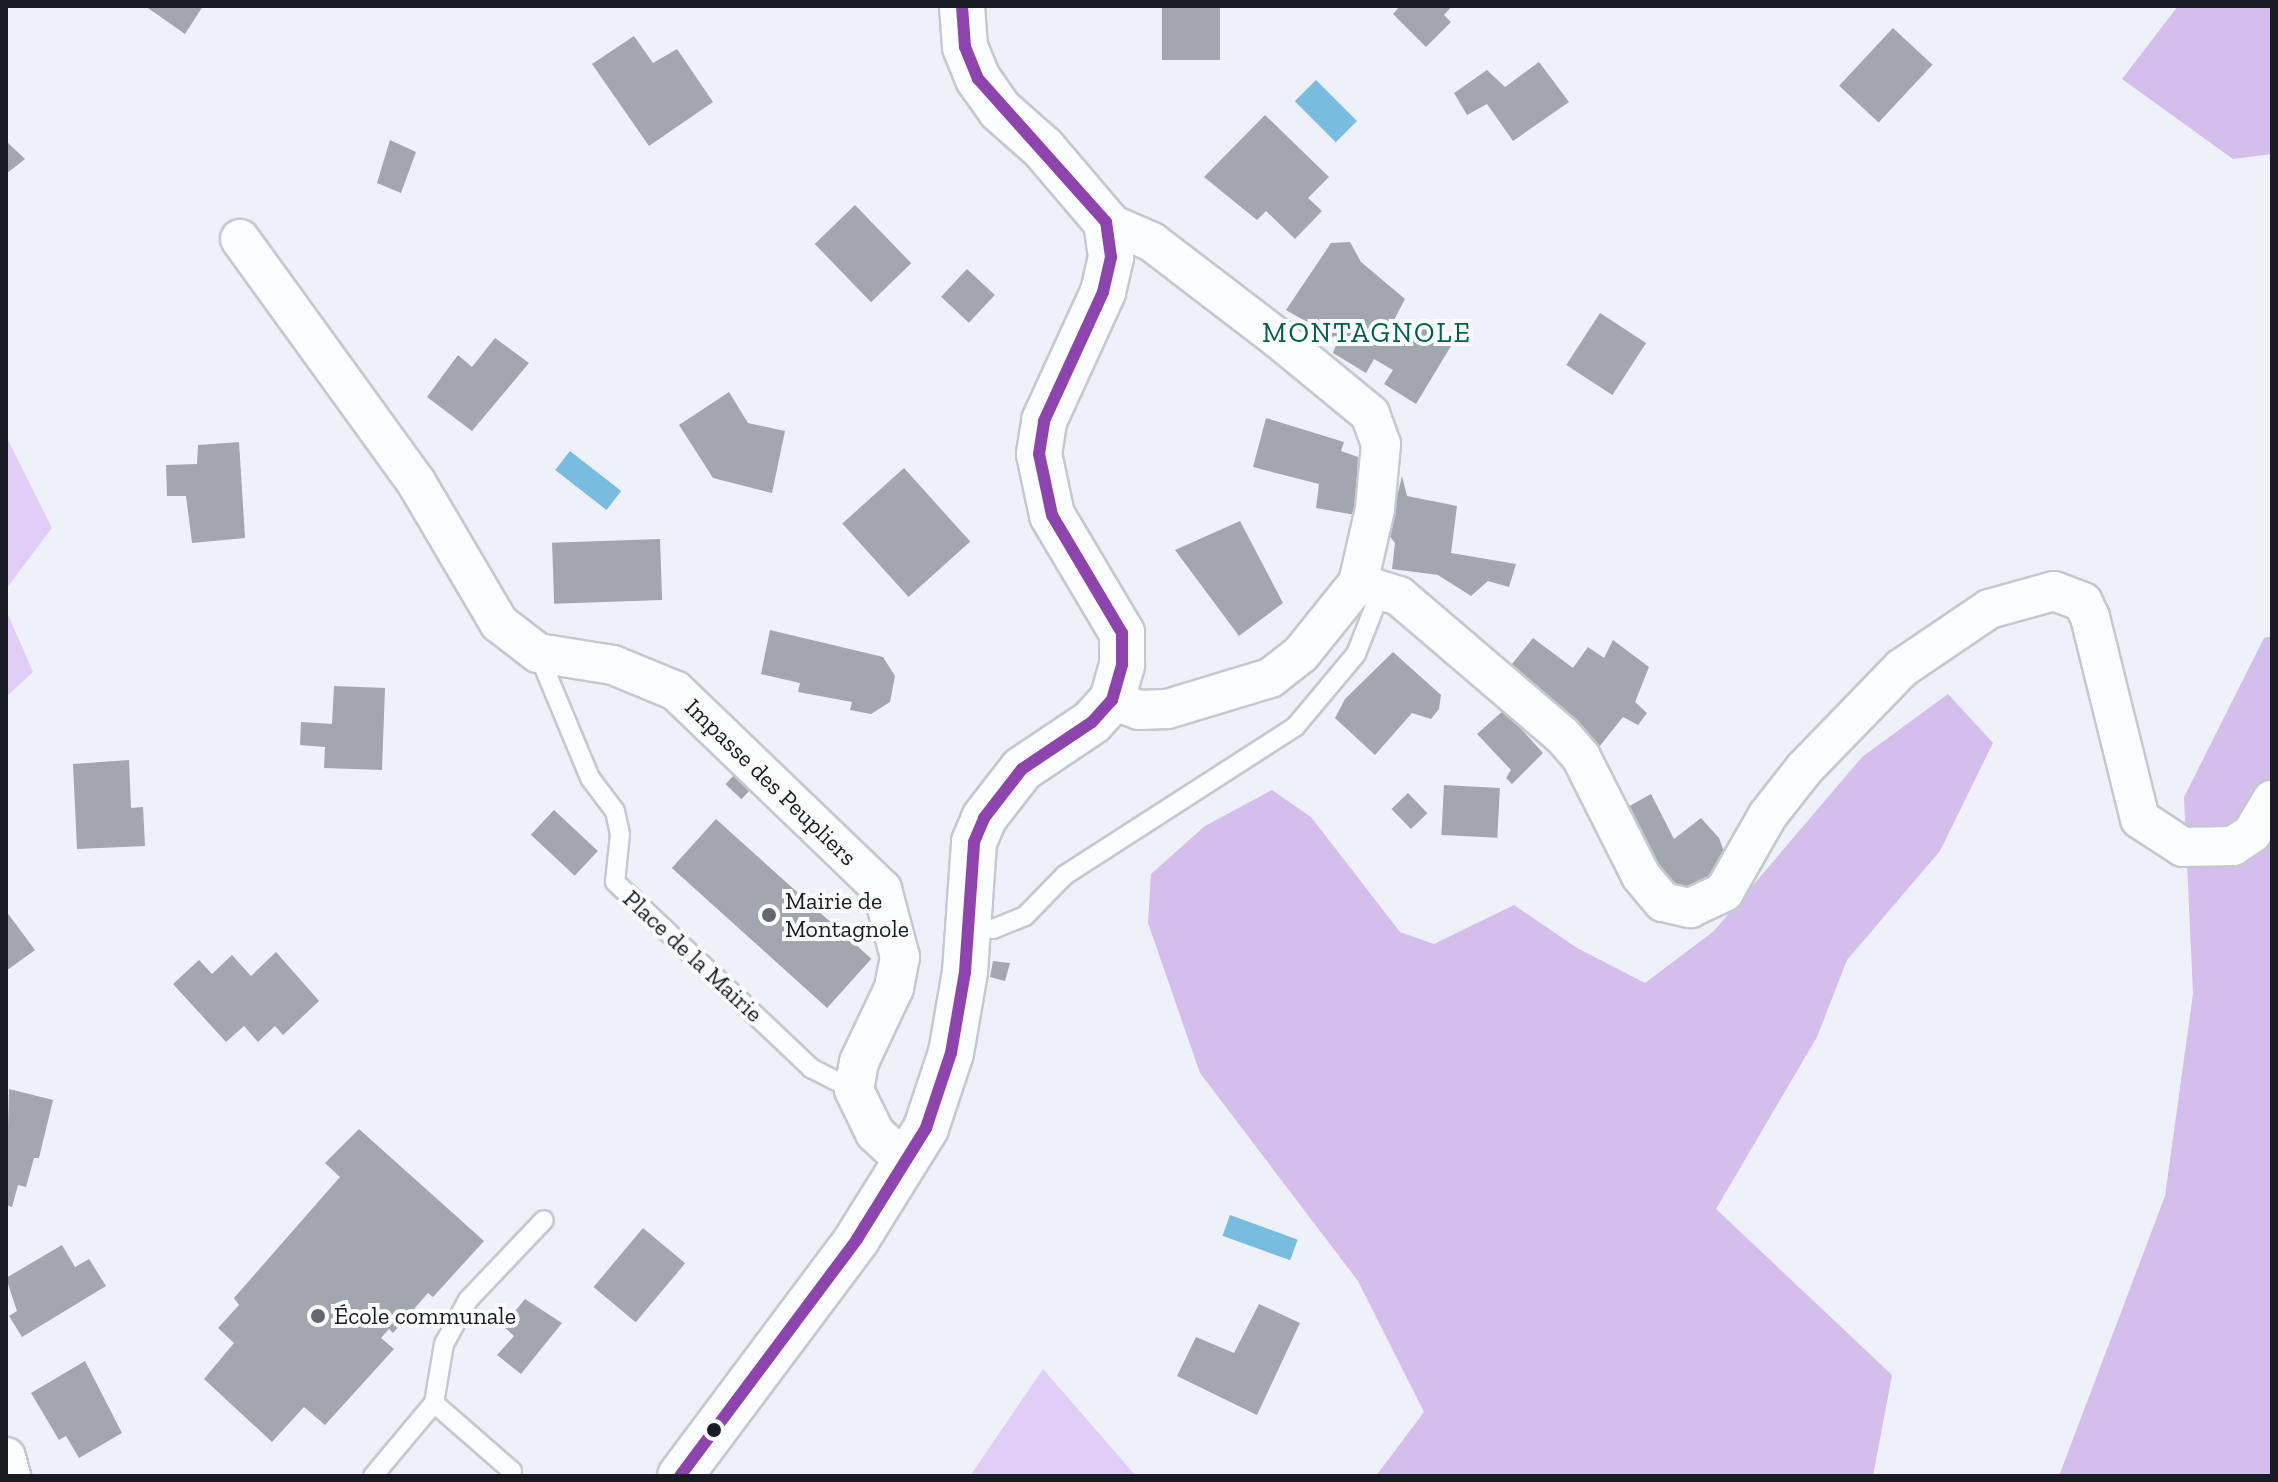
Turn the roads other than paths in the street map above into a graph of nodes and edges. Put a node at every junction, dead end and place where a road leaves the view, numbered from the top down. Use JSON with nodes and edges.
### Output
{"nodes":[{"id":1,"x":953,"y":12,"type":"edge"},
{"id":2,"x":1106,"y":222,"type":"junction"},
{"id":3,"x":240,"y":239,"type":"dead end"},
{"id":4,"x":1369,"y":587,"type":"junction"},
{"id":5,"x":538,"y":653,"type":"junction"},
{"id":6,"x":1112,"y":700,"type":"junction"},
{"id":7,"x":2272,"y":800,"type":"edge"},
{"id":8,"x":968,"y":928,"type":"junction"},
{"id":9,"x":854,"y":1090,"type":"junction"},
{"id":10,"x":903,"y":1159,"type":"junction"},
{"id":11,"x":544,"y":1220,"type":"dead end"},
{"id":12,"x":434,"y":1403,"type":"junction"},
{"id":13,"x":6,"y":1457,"type":"edge"},
{"id":14,"x":11,"y":1476,"type":"edge"},
{"id":15,"x":373,"y":1476,"type":"edge"},
{"id":16,"x":510,"y":1476,"type":"edge"},
{"id":17,"x":680,"y":1476,"type":"edge"}],
"edges":[{"from":1,"to":2,"type":"street"},
{"from":2,"to":4,"type":"street"},
{"from":2,"to":6,"type":"street"},
{"from":3,"to":5,"type":"street","name":"Impasse des Peupliers"},
{"from":4,"to":6,"type":"street"},
{"from":4,"to":7,"type":"street"},
{"from":4,"to":8,"type":"lane"},
{"from":5,"to":9,"type":"lane","name":"Place de la Mairie"},
{"from":5,"to":9,"type":"street","name":"Impasse des Peupliers"},
{"from":6,"to":8,"type":"street"},
{"from":8,"to":10,"type":"street"},
{"from":9,"to":10,"type":"street"},
{"from":10,"to":17,"type":"street"},
{"from":11,"to":12,"type":"lane"},
{"from":12,"to":15,"type":"lane"},
{"from":12,"to":16,"type":"lane"},
{"from":13,"to":14,"type":"street"}]}
